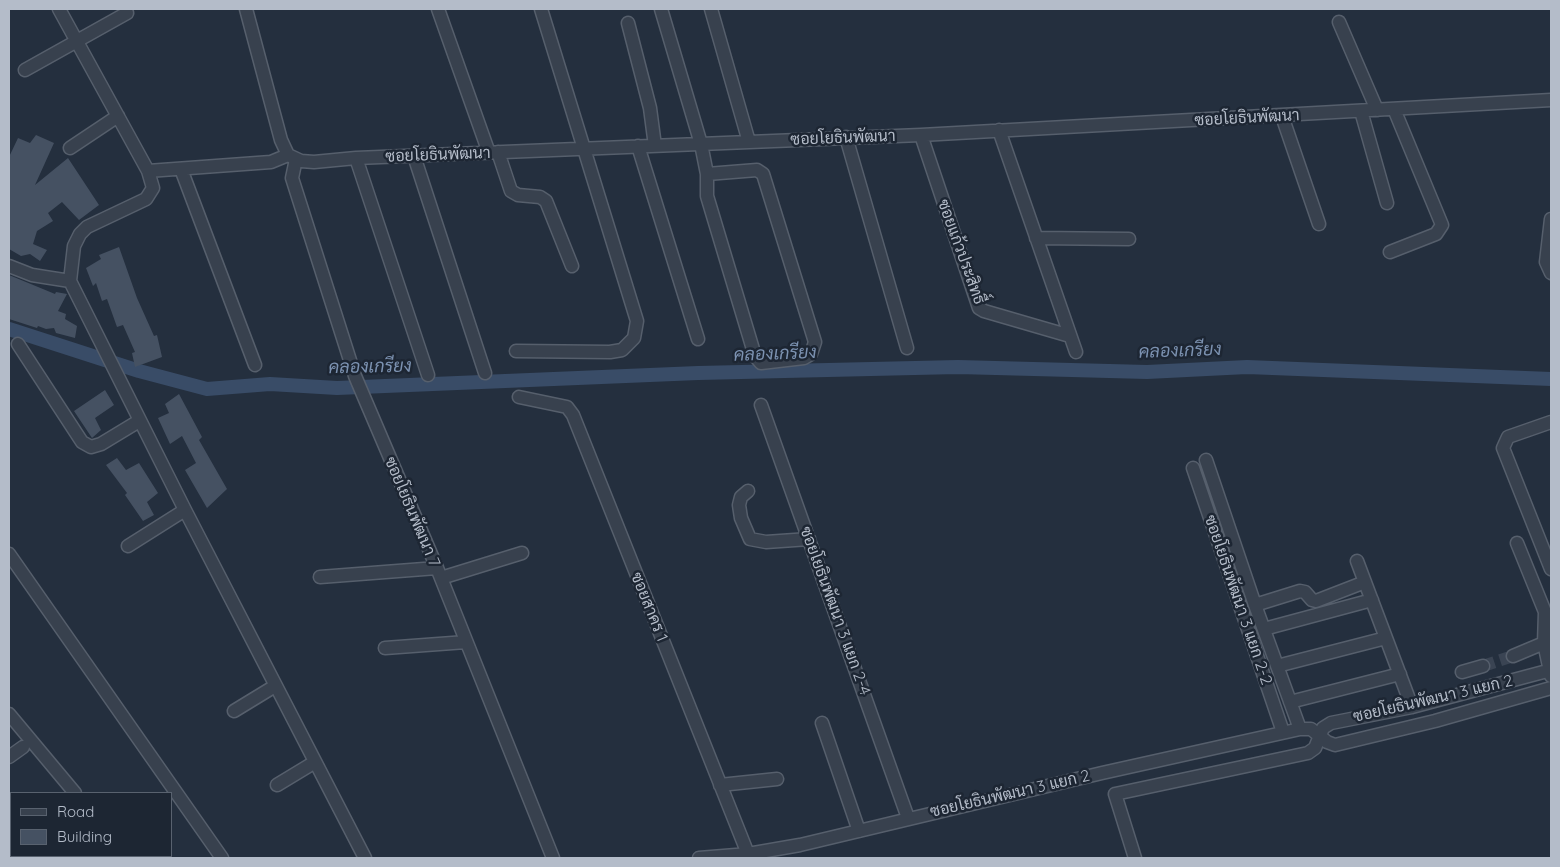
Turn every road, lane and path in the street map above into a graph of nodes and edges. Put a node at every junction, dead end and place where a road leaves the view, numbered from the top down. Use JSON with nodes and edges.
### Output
{"nodes":[{"id":1,"x":59,"y":9,"type":"edge"},
{"id":2,"x":438,"y":9,"type":"edge"},
{"id":3,"x":541,"y":9,"type":"edge"},
{"id":4,"x":661,"y":9,"type":"edge"},
{"id":5,"x":711,"y":9,"type":"edge"},
{"id":6,"x":249,"y":10,"type":"edge"},
{"id":7,"x":127,"y":13,"type":"dead end"},
{"id":8,"x":1339,"y":22,"type":"dead end"},
{"id":9,"x":628,"y":23,"type":"dead end"},
{"id":10,"x":77,"y":41,"type":"junction"},
{"id":11,"x":25,"y":70,"type":"dead end"},
{"id":12,"x":1551,"y":100,"type":"edge"},
{"id":13,"x":1394,"y":109,"type":"junction"},
{"id":14,"x":1376,"y":110,"type":"junction"},
{"id":15,"x":1361,"y":111,"type":"junction"},
{"id":16,"x":118,"y":116,"type":"junction"},
{"id":17,"x":1282,"y":116,"type":"junction"},
{"id":18,"x":999,"y":130,"type":"junction"},
{"id":19,"x":921,"y":135,"type":"junction"},
{"id":20,"x":846,"y":137,"type":"junction"},
{"id":21,"x":749,"y":142,"type":"junction"},
{"id":22,"x":701,"y":144,"type":"junction"},
{"id":23,"x":638,"y":146,"type":"junction"},
{"id":24,"x":655,"y":146,"type":"junction"},
{"id":25,"x":70,"y":148,"type":"dead end"},
{"id":26,"x":586,"y":149,"type":"junction"},
{"id":27,"x":494,"y":152,"type":"junction"},
{"id":28,"x":414,"y":156,"type":"junction"},
{"id":29,"x":292,"y":157,"type":"junction"},
{"id":30,"x":356,"y":158,"type":"junction"},
{"id":31,"x":181,"y":169,"type":"junction"},
{"id":32,"x":148,"y":171,"type":"junction"},
{"id":33,"x":707,"y":174,"type":"junction"},
{"id":34,"x":1387,"y":203,"type":"dead end"},
{"id":35,"x":1551,"y":219,"type":"edge"},
{"id":36,"x":1319,"y":224,"type":"dead end"},
{"id":37,"x":1036,"y":238,"type":"junction"},
{"id":38,"x":1129,"y":239,"type":"dead end"},
{"id":39,"x":1390,"y":252,"type":"dead end"},
{"id":40,"x":9,"y":266,"type":"edge"},
{"id":41,"x":572,"y":266,"type":"dead end"},
{"id":42,"x":1551,"y":273,"type":"edge"},
{"id":43,"x":70,"y":282,"type":"junction"},
{"id":44,"x":1070,"y":336,"type":"junction"},
{"id":45,"x":698,"y":339,"type":"dead end"},
{"id":46,"x":18,"y":344,"type":"dead end"},
{"id":47,"x":907,"y":348,"type":"dead end"},
{"id":48,"x":516,"y":351,"type":"dead end"},
{"id":49,"x":1076,"y":352,"type":"dead end"},
{"id":50,"x":255,"y":365,"type":"dead end"},
{"id":51,"x":485,"y":372,"type":"dead end"},
{"id":52,"x":428,"y":375,"type":"dead end"},
{"id":53,"x":519,"y":397,"type":"dead end"},
{"id":54,"x":761,"y":405,"type":"dead end"},
{"id":55,"x":139,"y":421,"type":"junction"},
{"id":56,"x":1551,"y":422,"type":"edge"},
{"id":57,"x":1206,"y":460,"type":"dead end"},
{"id":58,"x":1193,"y":468,"type":"dead end"},
{"id":59,"x":748,"y":490,"type":"dead end"},
{"id":60,"x":185,"y":510,"type":"junction"},
{"id":61,"x":809,"y":539,"type":"junction"},
{"id":62,"x":1517,"y":542,"type":"dead end"},
{"id":63,"x":128,"y":546,"type":"dead end"},
{"id":64,"x":522,"y":553,"type":"dead end"},
{"id":65,"x":9,"y":554,"type":"edge"},
{"id":66,"x":1357,"y":561,"type":"dead end"},
{"id":67,"x":1551,"y":569,"type":"edge"},
{"id":68,"x":439,"y":574,"type":"junction"},
{"id":69,"x":320,"y":577,"type":"dead end"},
{"id":70,"x":1365,"y":582,"type":"junction"},
{"id":71,"x":1372,"y":600,"type":"junction"},
{"id":72,"x":1255,"y":605,"type":"junction"},
{"id":73,"x":1264,"y":629,"type":"junction"},
{"id":74,"x":1386,"y":638,"type":"junction"},
{"id":75,"x":466,"y":642,"type":"junction"},
{"id":76,"x":1544,"y":643,"type":"junction"},
{"id":77,"x":385,"y":648,"type":"dead end"},
{"id":78,"x":1513,"y":656,"type":"tunnel mouth"},
{"id":79,"x":1277,"y":666,"type":"junction"},
{"id":80,"x":1483,"y":666,"type":"tunnel mouth"},
{"id":81,"x":1462,"y":672,"type":"dead end"},
{"id":82,"x":1551,"y":672,"type":"edge"},
{"id":83,"x":1400,"y":674,"type":"junction"},
{"id":84,"x":275,"y":686,"type":"junction"},
{"id":85,"x":1551,"y":688,"type":"edge"},
{"id":86,"x":1290,"y":702,"type":"junction"},
{"id":87,"x":1412,"y":707,"type":"junction"},
{"id":88,"x":234,"y":711,"type":"dead end"},
{"id":89,"x":9,"y":714,"type":"edge"},
{"id":90,"x":822,"y":723,"type":"dead end"},
{"id":91,"x":1300,"y":729,"type":"junction"},
{"id":92,"x":1283,"y":732,"type":"junction"},
{"id":93,"x":1320,"y":735,"type":"junction"},
{"id":94,"x":23,"y":747,"type":"dead end"},
{"id":95,"x":9,"y":757,"type":"edge"},
{"id":96,"x":315,"y":762,"type":"junction"},
{"id":97,"x":777,"y":778,"type":"dead end"},
{"id":98,"x":277,"y":785,"type":"dead end"},
{"id":99,"x":720,"y":785,"type":"junction"},
{"id":100,"x":74,"y":792,"type":"edge"},
{"id":101,"x":908,"y":818,"type":"junction"},
{"id":102,"x":859,"y":831,"type":"junction"},
{"id":103,"x":755,"y":855,"type":"edge"},
{"id":104,"x":719,"y":857,"type":"edge"},
{"id":105,"x":222,"y":858,"type":"edge"},
{"id":106,"x":365,"y":858,"type":"edge"},
{"id":107,"x":553,"y":858,"type":"edge"},
{"id":108,"x":699,"y":858,"type":"edge"},
{"id":109,"x":1135,"y":858,"type":"edge"}],
"edges":[{"from":1,"to":10,"type":"street"},
{"from":2,"to":27,"type":"street"},
{"from":3,"to":26,"type":"street"},
{"from":4,"to":22,"type":"street"},
{"from":5,"to":21,"type":"street"},
{"from":6,"to":29,"type":"street"},
{"from":7,"to":10,"type":"street"},
{"from":8,"to":14,"type":"street"},
{"from":9,"to":24,"type":"street"},
{"from":10,"to":11,"type":"street"},
{"from":10,"to":16,"type":"street"},
{"from":12,"to":13,"type":"street","name":"ซอยโยธินพัฒนา"},
{"from":13,"to":14,"type":"street","name":"ซอยโยธินพัฒนา"},
{"from":13,"to":39,"type":"street"},
{"from":14,"to":15,"type":"street","name":"ซอยโยธินพัฒนา"},
{"from":15,"to":17,"type":"street","name":"ซอยโยธินพัฒนา"},
{"from":15,"to":34,"type":"street"},
{"from":16,"to":25,"type":"street"},
{"from":16,"to":32,"type":"street"},
{"from":17,"to":18,"type":"street","name":"ซอยโยธินพัฒนา"},
{"from":17,"to":36,"type":"street"},
{"from":18,"to":19,"type":"street","name":"ซอยโยธินพัฒนา"},
{"from":18,"to":37,"type":"street"},
{"from":19,"to":20,"type":"street","name":"ซอยโยธินพัฒนา"},
{"from":19,"to":44,"type":"street","name":"ซอยแก้วประสิทธื์"},
{"from":20,"to":21,"type":"street","name":"ซอยโยธินพัฒนา"},
{"from":20,"to":47,"type":"street"},
{"from":21,"to":22,"type":"street","name":"ซอยโยธินพัฒนา"},
{"from":22,"to":24,"type":"street","name":"ซอยโยธินพัฒนา"},
{"from":22,"to":33,"type":"street"},
{"from":23,"to":24,"type":"street","name":"ซอยโยธินพัฒนา"},
{"from":23,"to":26,"type":"street","name":"ซอยโยธินพัฒนา"},
{"from":23,"to":45,"type":"street"},
{"from":26,"to":27,"type":"street","name":"ซอยโยธินพัฒนา"},
{"from":26,"to":48,"type":"street"},
{"from":27,"to":28,"type":"street","name":"ซอยโยธินพัฒนา"},
{"from":27,"to":41,"type":"street"},
{"from":28,"to":30,"type":"street","name":"ซอยโยธินพัฒนา"},
{"from":28,"to":51,"type":"street"},
{"from":29,"to":30,"type":"street","name":"ซอยโยธินพัฒนา"},
{"from":29,"to":31,"type":"street"},
{"from":29,"to":68,"type":"street","name":"ซอยโยธินพัฒนา 7"},
{"from":30,"to":52,"type":"street"},
{"from":31,"to":32,"type":"street"},
{"from":31,"to":50,"type":"street"},
{"from":32,"to":43,"type":"street"},
{"from":33,"to":33,"type":"street"},
{"from":35,"to":42,"type":"street"},
{"from":37,"to":38,"type":"street"},
{"from":37,"to":44,"type":"street"},
{"from":40,"to":43,"type":"street"},
{"from":43,"to":55,"type":"street"},
{"from":44,"to":49,"type":"street"},
{"from":46,"to":55,"type":"street"},
{"from":53,"to":99,"type":"street","name":"ซอยสาคร 1"},
{"from":54,"to":61,"type":"street","name":"ซอยโยธินพัฒนา 3 แยก 2-4"},
{"from":55,"to":60,"type":"street"},
{"from":56,"to":67,"type":"street"},
{"from":57,"to":72,"type":"street"},
{"from":58,"to":92,"type":"street","name":"ซอยโยธินพัฒนา 3 แยก 2-2"},
{"from":59,"to":61,"type":"street"},
{"from":60,"to":63,"type":"street"},
{"from":60,"to":84,"type":"street"},
{"from":61,"to":101,"type":"street","name":"ซอยโยธินพัฒนา 3 แยก 2-4"},
{"from":62,"to":76,"type":"street"},
{"from":64,"to":68,"type":"street"},
{"from":65,"to":105,"type":"street"},
{"from":66,"to":70,"type":"street"},
{"from":68,"to":69,"type":"street"},
{"from":68,"to":75,"type":"street","name":"ซอยโยธินพัฒนา 7"},
{"from":70,"to":71,"type":"street"},
{"from":70,"to":72,"type":"street"},
{"from":71,"to":73,"type":"street"},
{"from":71,"to":74,"type":"street"},
{"from":72,"to":73,"type":"street"},
{"from":73,"to":79,"type":"street"},
{"from":74,"to":79,"type":"street"},
{"from":74,"to":83,"type":"street"},
{"from":75,"to":77,"type":"street"},
{"from":75,"to":107,"type":"street","name":"ซอยโยธินพัฒนา 7"},
{"from":76,"to":78,"type":"street"},
{"from":76,"to":82,"type":"street"},
{"from":79,"to":86,"type":"street"},
{"from":80,"to":81,"type":"street"},
{"from":82,"to":87,"type":"street","name":"ซอยโยธินพัฒนา 3 แยก 2"},
{"from":83,"to":86,"type":"street"},
{"from":83,"to":87,"type":"street"},
{"from":84,"to":88,"type":"street"},
{"from":84,"to":96,"type":"street"},
{"from":85,"to":93,"type":"street","name":"ซอยโยธินพัฒนา 3 แยก 2"},
{"from":86,"to":91,"type":"street"},
{"from":87,"to":93,"type":"street","name":"ซอยโยธินพัฒนา 3 แยก 2"},
{"from":89,"to":100,"type":"street"},
{"from":90,"to":102,"type":"street"},
{"from":91,"to":92,"type":"street","name":"ซอยโยธินพัฒนา 3 แยก 2"},
{"from":91,"to":93,"type":"street","name":"ซอยโยธินพัฒนา 3 แยก 2"},
{"from":92,"to":101,"type":"street","name":"ซอยโยธินพัฒนา 3 แยก 2"},
{"from":93,"to":109,"type":"street","name":"ซอยโยธินพัฒนา 3 แยก 2"},
{"from":94,"to":95,"type":"street"},
{"from":96,"to":98,"type":"street"},
{"from":96,"to":106,"type":"street"},
{"from":97,"to":99,"type":"street"},
{"from":99,"to":103,"type":"street","name":"ซอยสาคร 1"},
{"from":101,"to":102,"type":"street","name":"ซอยโยธินพัฒนา 3 แยก 2"},
{"from":102,"to":103,"type":"street","name":"ซอยโยธินพัฒนา 3 แยก 2"},
{"from":103,"to":104,"type":"street","name":"ซอยโยธินพัฒนา 3 แยก 2"},
{"from":104,"to":108,"type":"street","name":"ซอยโยธินพัฒนา 3 แยก 2"}]}
